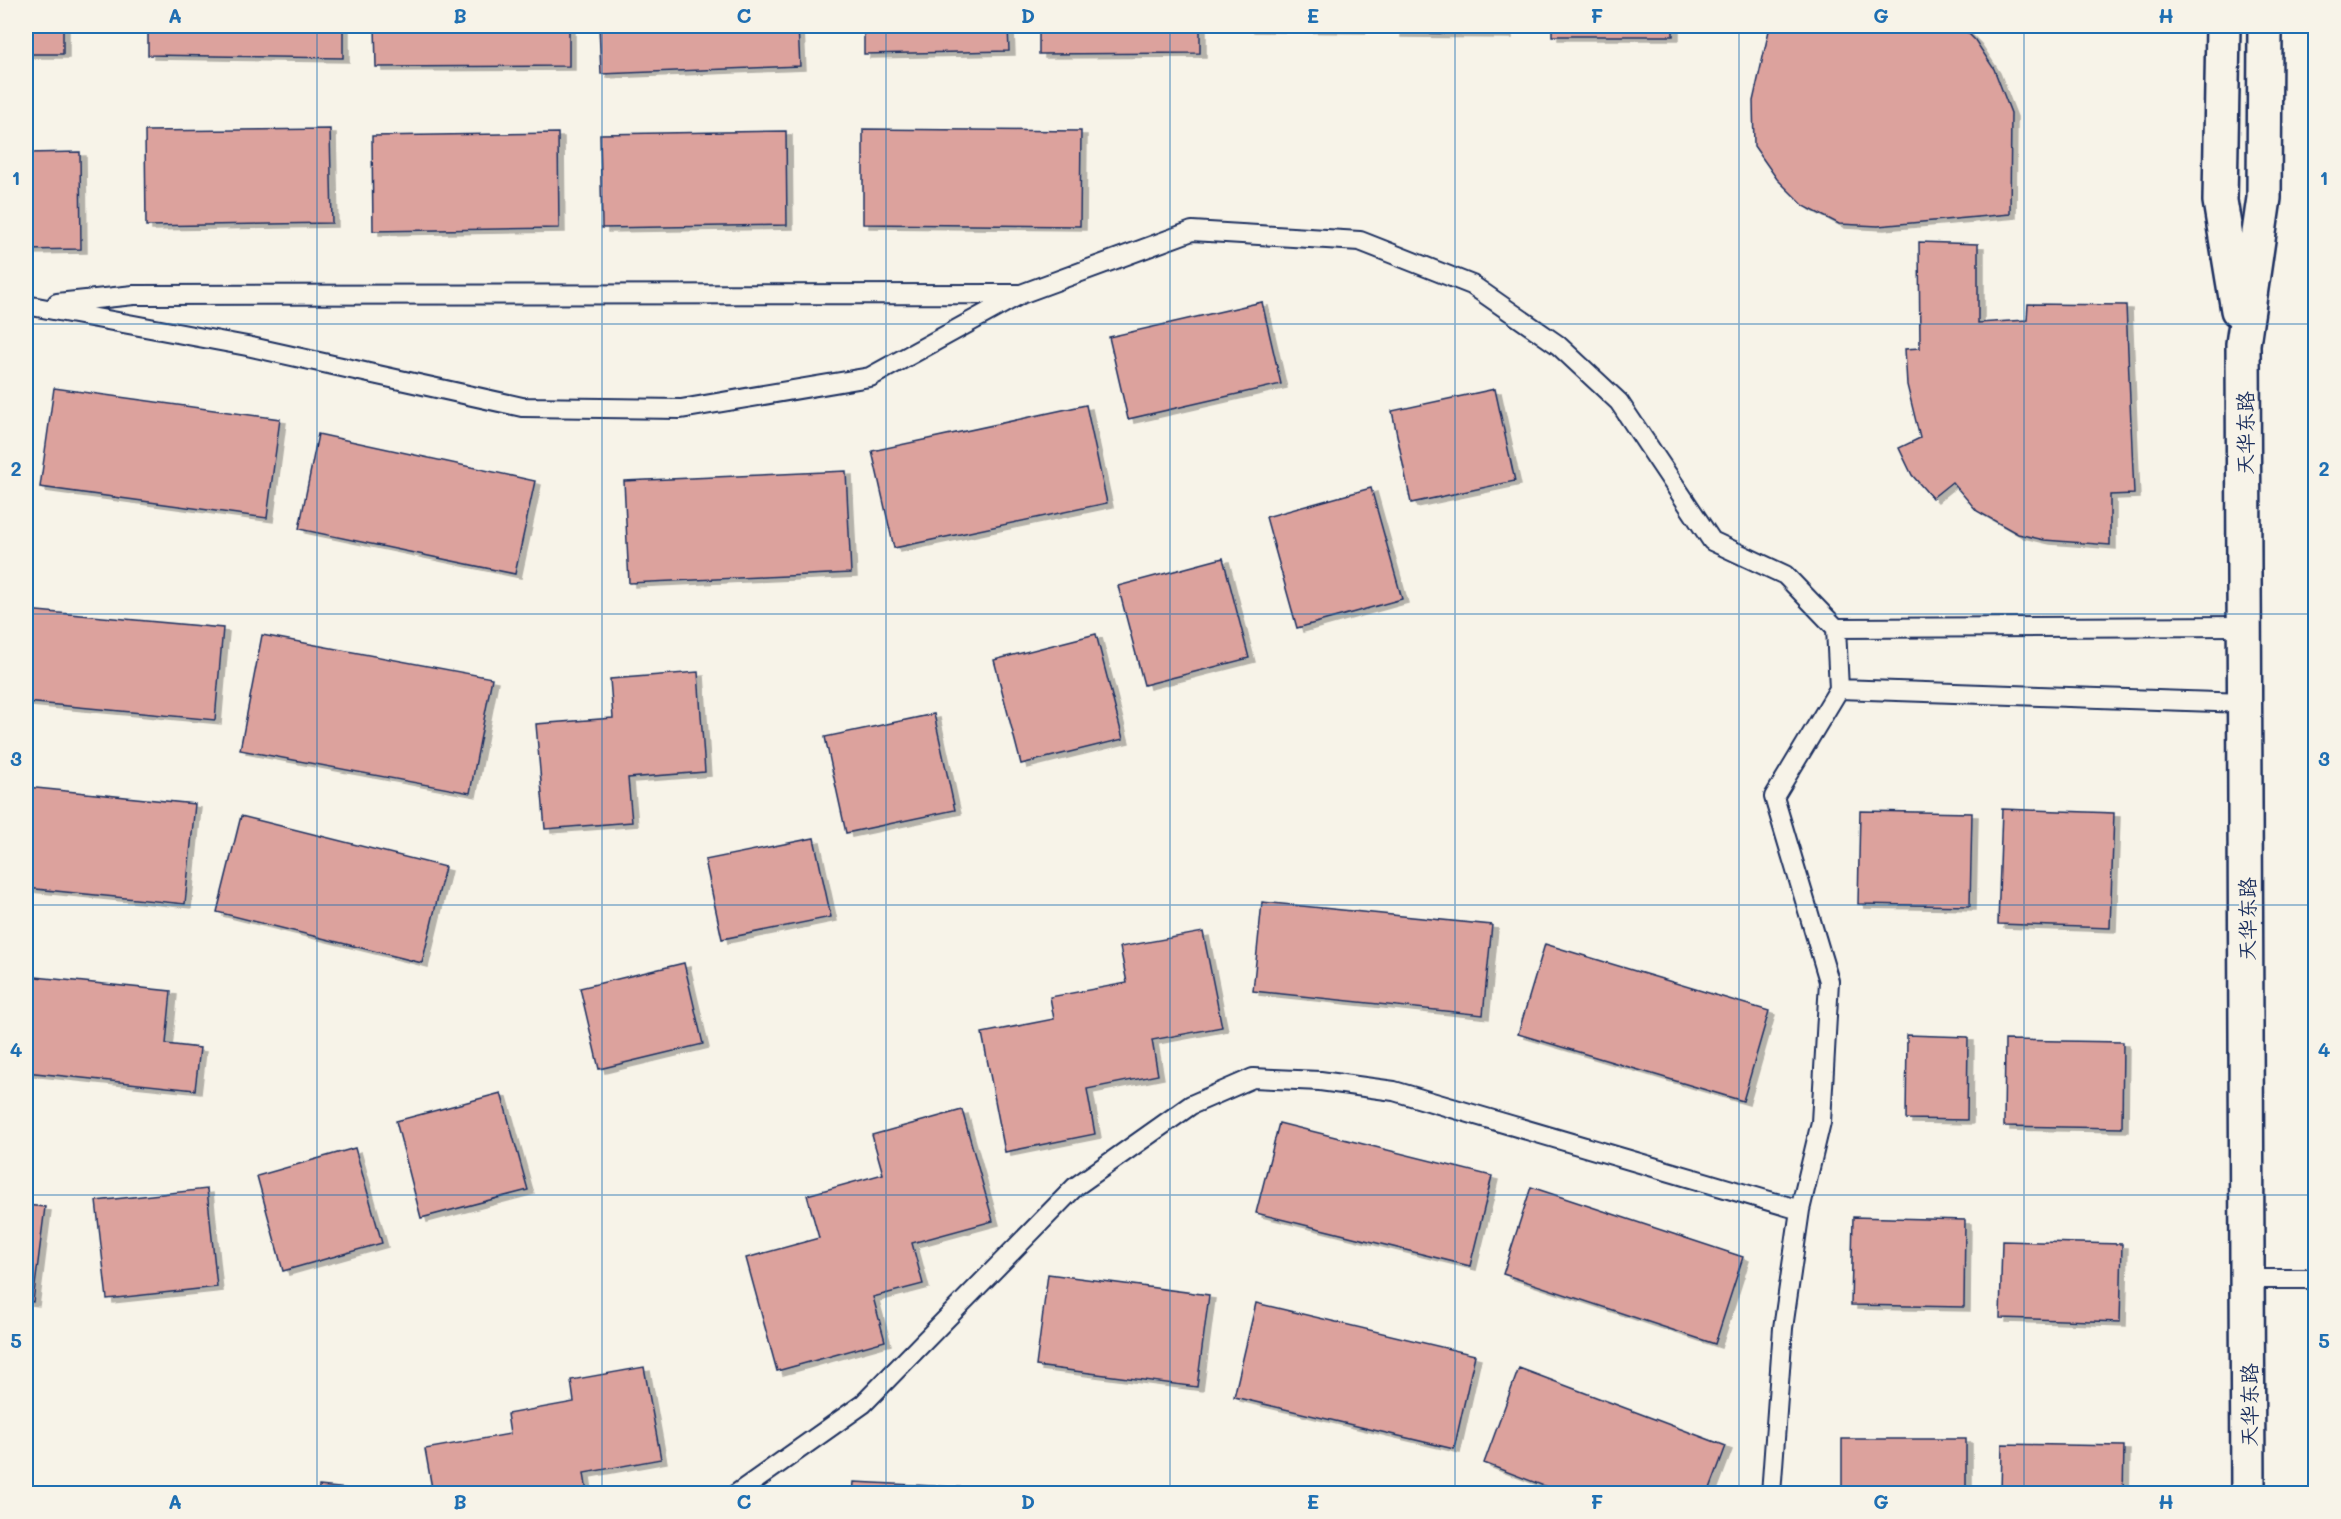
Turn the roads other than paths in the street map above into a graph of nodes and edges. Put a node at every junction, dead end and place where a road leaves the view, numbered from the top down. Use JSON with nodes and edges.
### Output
{"nodes":[{"id":1,"x":2223,"y":26,"type":"edge"},
{"id":2,"x":2265,"y":26,"type":"edge"},
{"id":3,"x":1021,"y":294,"type":"junction"},
{"id":4,"x":31,"y":305,"type":"edge"},
{"id":5,"x":2243,"y":344,"type":"junction"},
{"id":6,"x":2245,"y":626,"type":"junction"},
{"id":7,"x":1836,"y":628,"type":"junction"},
{"id":8,"x":1839,"y":689,"type":"junction"},
{"id":9,"x":2245,"y":703,"type":"junction"},
{"id":10,"x":1800,"y":1210,"type":"junction"},
{"id":11,"x":2247,"y":1279,"type":"junction"},
{"id":12,"x":2316,"y":1279,"type":"edge"},
{"id":13,"x":736,"y":1494,"type":"edge"},
{"id":14,"x":1771,"y":1494,"type":"edge"},
{"id":15,"x":2248,"y":1494,"type":"edge"}],
"edges":[{"from":1,"to":5,"type":"street","name":"天华东路"},
{"from":2,"to":5,"type":"street","name":"天华东路"},
{"from":3,"to":4,"type":"lane"},
{"from":3,"to":4,"type":"lane"},
{"from":3,"to":7,"type":"lane"},
{"from":5,"to":6,"type":"street","name":"天华东路"},
{"from":6,"to":7,"type":"lane"},
{"from":6,"to":9,"type":"street","name":"天华东路"},
{"from":7,"to":8,"type":"lane"},
{"from":8,"to":9,"type":"lane"},
{"from":8,"to":10,"type":"lane"},
{"from":9,"to":11,"type":"street","name":"天华东路"},
{"from":10,"to":13,"type":"lane"},
{"from":10,"to":14,"type":"lane"},
{"from":11,"to":12,"type":"lane"},
{"from":11,"to":15,"type":"street","name":"天华东路"}]}
